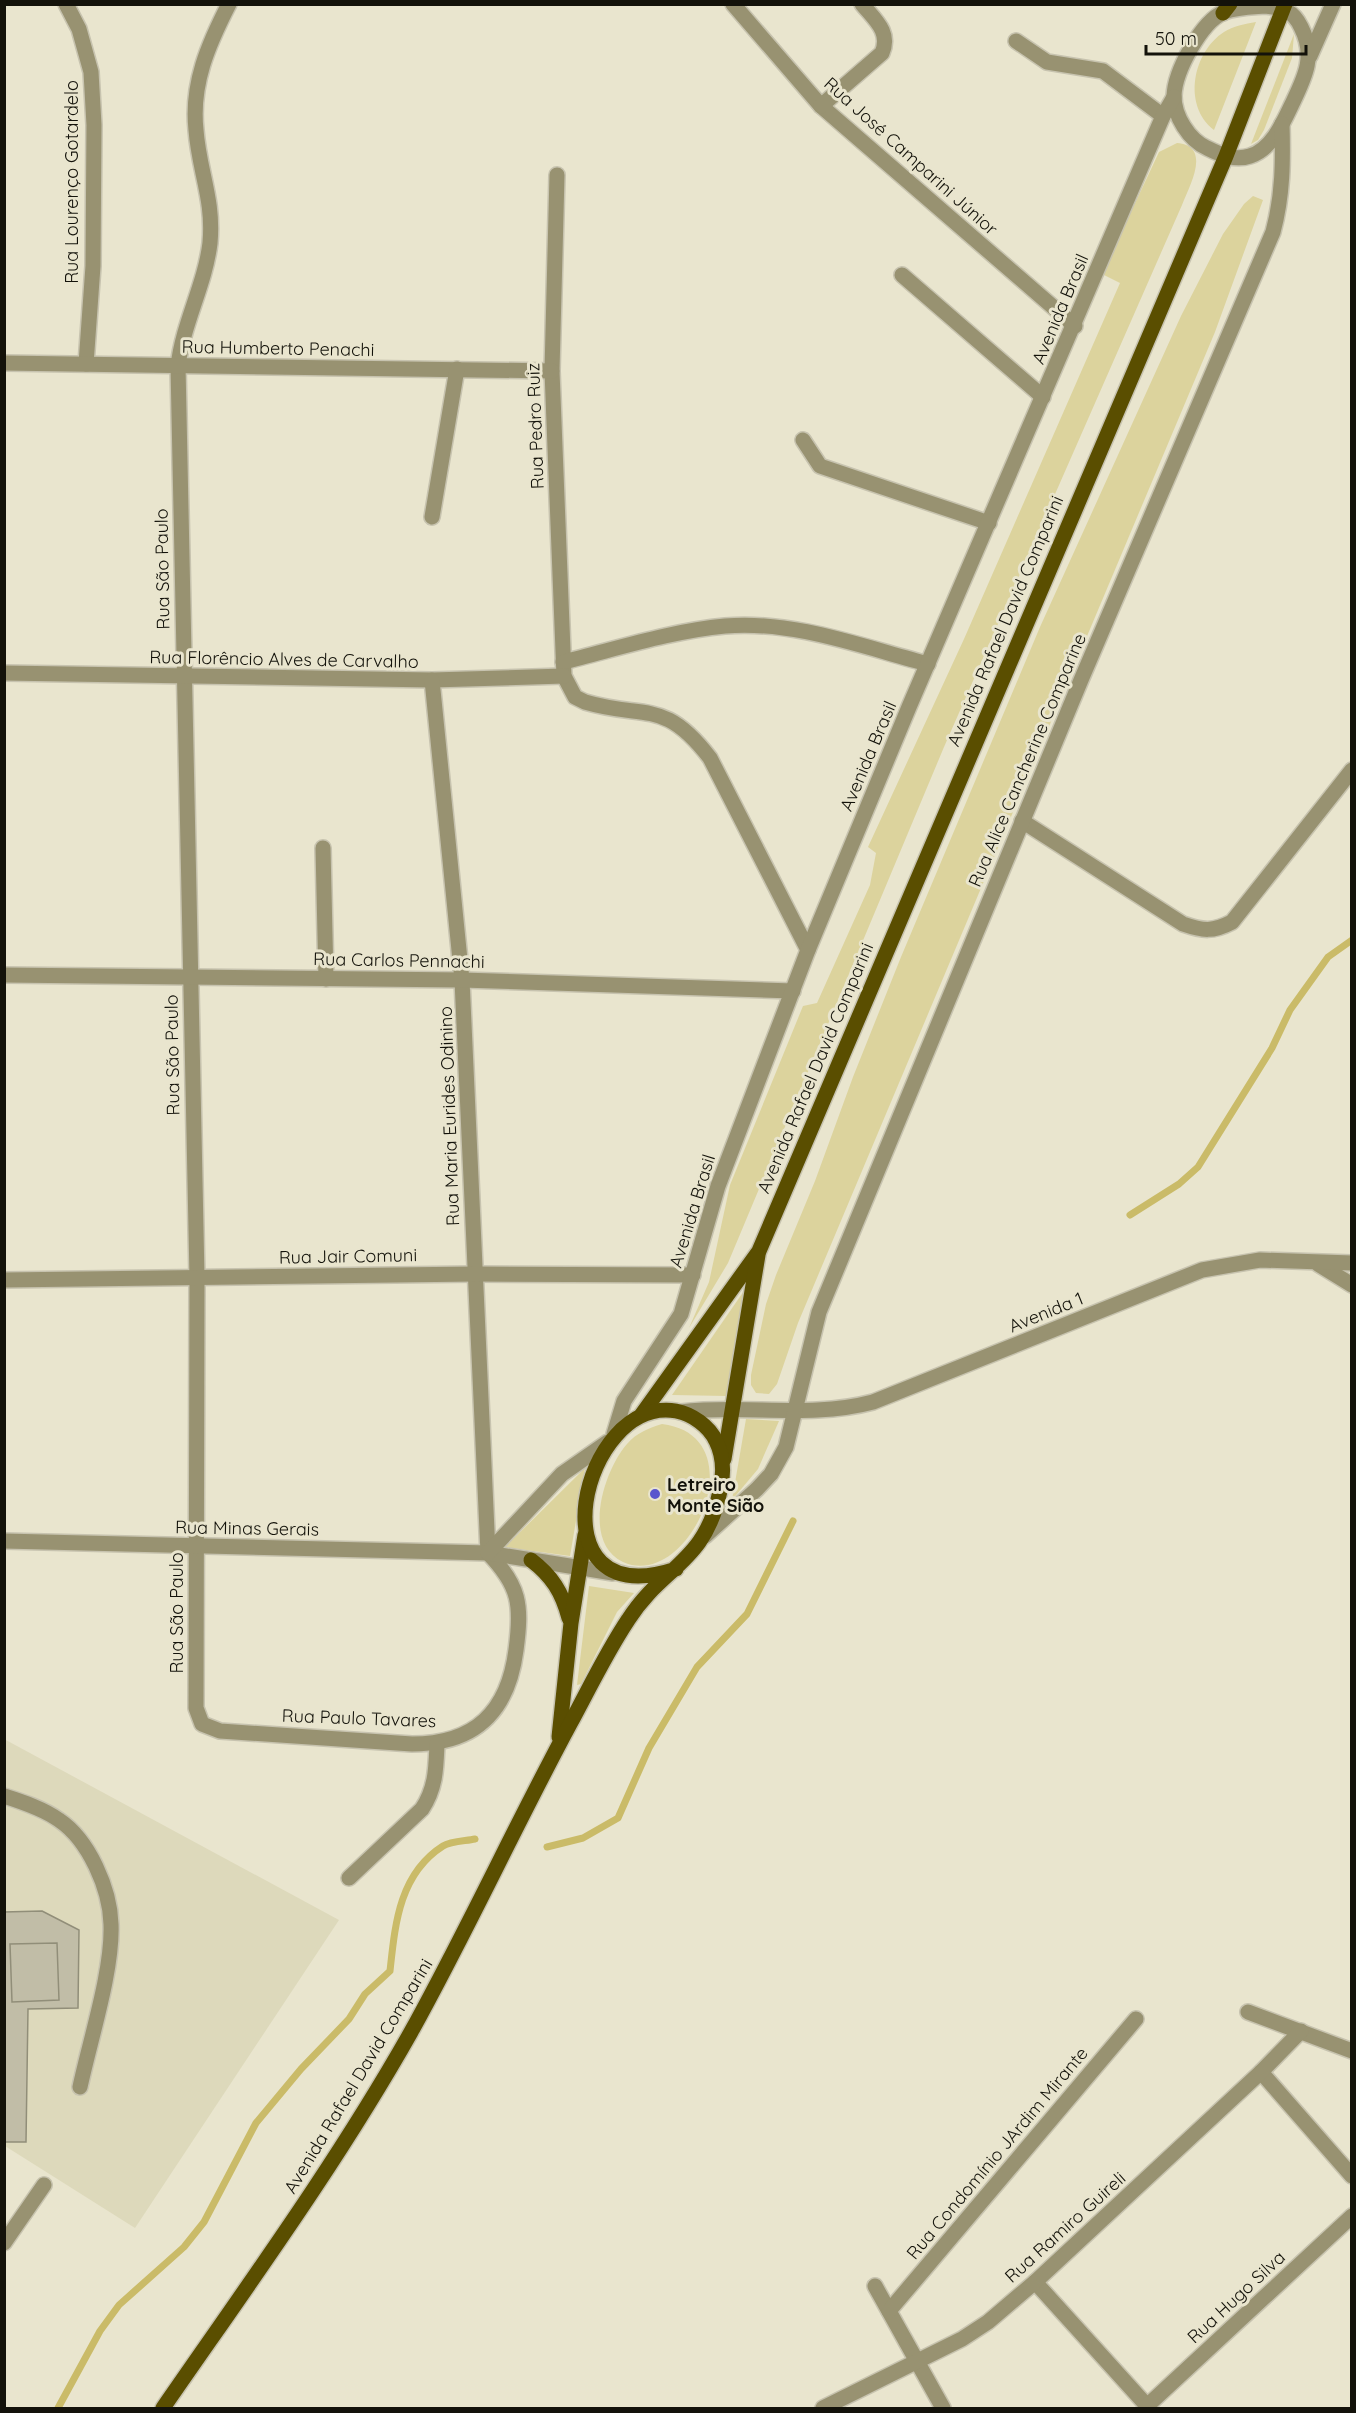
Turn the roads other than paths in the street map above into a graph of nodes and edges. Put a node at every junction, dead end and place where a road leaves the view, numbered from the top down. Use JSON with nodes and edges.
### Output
{"nodes":[{"id":1,"x":66,"y":4,"type":"edge"},
{"id":2,"x":229,"y":4,"type":"edge"},
{"id":3,"x":733,"y":4,"type":"edge"},
{"id":4,"x":862,"y":4,"type":"edge"},
{"id":5,"x":1334,"y":4,"type":"edge"},
{"id":6,"x":1285,"y":6,"type":"edge"},
{"id":7,"x":1226,"y":9,"type":"edge"},
{"id":8,"x":1016,"y":41,"type":"dead end"},
{"id":9,"x":1310,"y":57,"type":"junction"},
{"id":10,"x":1174,"y":97,"type":"junction"},
{"id":11,"x":821,"y":106,"type":"junction"},
{"id":12,"x":1163,"y":116,"type":"junction"},
{"id":13,"x":1282,"y":124,"type":"junction"},
{"id":14,"x":1226,"y":156,"type":"junction"},
{"id":15,"x":557,"y":175,"type":"dead end"},
{"id":16,"x":902,"y":275,"type":"dead end"},
{"id":17,"x":1075,"y":326,"type":"junction"},
{"id":18,"x":4,"y":363,"type":"edge"},
{"id":19,"x":86,"y":364,"type":"junction"},
{"id":20,"x":178,"y":366,"type":"junction"},
{"id":21,"x":457,"y":369,"type":"junction"},
{"id":22,"x":552,"y":371,"type":"junction"},
{"id":23,"x":1043,"y":397,"type":"junction"},
{"id":24,"x":803,"y":440,"type":"dead end"},
{"id":25,"x":432,"y":517,"type":"dead end"},
{"id":26,"x":988,"y":523,"type":"junction"},
{"id":27,"x":928,"y":664,"type":"junction"},
{"id":28,"x":564,"y":669,"type":"junction"},
{"id":29,"x":4,"y":674,"type":"edge"},
{"id":30,"x":184,"y":678,"type":"junction"},
{"id":31,"x":432,"y":680,"type":"junction"},
{"id":32,"x":1352,"y":770,"type":"edge"},
{"id":33,"x":1022,"y":820,"type":"junction"},
{"id":34,"x":323,"y":848,"type":"dead end"},
{"id":35,"x":808,"y":950,"type":"junction"},
{"id":36,"x":4,"y":975,"type":"edge"},
{"id":37,"x":190,"y":979,"type":"junction"},
{"id":38,"x":326,"y":979,"type":"junction"},
{"id":39,"x":462,"y":980,"type":"junction"},
{"id":40,"x":793,"y":991,"type":"junction"},
{"id":41,"x":759,"y":1251,"type":"junction"},
{"id":42,"x":1313,"y":1261,"type":"junction"},
{"id":43,"x":1352,"y":1263,"type":"edge"},
{"id":44,"x":1344,"y":1272,"type":"edge"},
{"id":45,"x":475,"y":1274,"type":"junction"},
{"id":46,"x":693,"y":1275,"type":"junction"},
{"id":47,"x":197,"y":1278,"type":"junction"},
{"id":48,"x":4,"y":1280,"type":"edge"},
{"id":49,"x":1352,"y":1285,"type":"edge"},
{"id":50,"x":735,"y":1408,"type":"junction"},
{"id":51,"x":681,"y":1412,"type":"junction"},
{"id":52,"x":796,"y":1412,"type":"junction"},
{"id":53,"x":642,"y":1414,"type":"junction"},
{"id":54,"x":611,"y":1438,"type":"junction"},
{"id":55,"x":723,"y":1465,"type":"junction"},
{"id":56,"x":585,"y":1533,"type":"junction"},
{"id":57,"x":705,"y":1536,"type":"junction"},
{"id":58,"x":4,"y":1541,"type":"edge"},
{"id":59,"x":195,"y":1546,"type":"junction"},
{"id":60,"x":488,"y":1553,"type":"junction"},
{"id":61,"x":531,"y":1560,"type":"junction"},
{"id":62,"x":579,"y":1568,"type":"junction"},
{"id":63,"x":676,"y":1569,"type":"junction"},
{"id":64,"x":613,"y":1573,"type":"junction"},
{"id":65,"x":571,"y":1623,"type":"junction"},
{"id":66,"x":220,"y":1731,"type":"joint"},
{"id":67,"x":437,"y":1744,"type":"junction"},
{"id":68,"x":558,"y":1746,"type":"junction"},
{"id":69,"x":4,"y":1796,"type":"edge"},
{"id":70,"x":349,"y":1878,"type":"dead end"},
{"id":71,"x":1248,"y":2012,"type":"dead end"},
{"id":72,"x":1136,"y":2019,"type":"dead end"},
{"id":73,"x":1301,"y":2031,"type":"junction"},
{"id":74,"x":1352,"y":2052,"type":"edge"},
{"id":75,"x":1261,"y":2072,"type":"junction"},
{"id":76,"x":80,"y":2087,"type":"dead end"},
{"id":77,"x":1352,"y":2176,"type":"edge"},
{"id":78,"x":44,"y":2185,"type":"dead end"},
{"id":79,"x":1352,"y":2216,"type":"edge"},
{"id":80,"x":4,"y":2243,"type":"edge"},
{"id":81,"x":1035,"y":2282,"type":"junction"},
{"id":82,"x":875,"y":2286,"type":"dead end"},
{"id":83,"x":889,"y":2311,"type":"junction"},
{"id":84,"x":918,"y":2362,"type":"junction"},
{"id":85,"x":1148,"y":2408,"type":"edge"},
{"id":86,"x":163,"y":2409,"type":"edge"},
{"id":87,"x":824,"y":2409,"type":"edge"},
{"id":88,"x":943,"y":2409,"type":"edge"}],
"edges":[{"from":1,"to":19,"type":"street","name":"Rua Lourenço Gotardelo"},
{"from":2,"to":20,"type":"street","name":"Rua São Paulo"},
{"from":3,"to":11,"type":"street","name":"Rua José Camparini Júnior"},
{"from":4,"to":11,"type":"street"},
{"from":5,"to":9,"type":"street"},
{"from":6,"to":7,"type":"street"},
{"from":6,"to":9,"type":"street"},
{"from":6,"to":14,"type":"main road","name":"Avenida Rafael David Comparini"},
{"from":7,"to":10,"type":"street","name":"Avenida Brasil"},
{"from":8,"to":12,"type":"street"},
{"from":9,"to":13,"type":"street"},
{"from":10,"to":12,"type":"street","name":"Avenida Brasil"},
{"from":10,"to":14,"type":"street"},
{"from":11,"to":17,"type":"street","name":"Rua José Camparini Júnior"},
{"from":12,"to":17,"type":"street","name":"Avenida Brasil"},
{"from":13,"to":14,"type":"street"},
{"from":13,"to":33,"type":"street","name":"Rua Alice Cancherine Comparine"},
{"from":14,"to":41,"type":"main road","name":"Avenida Rafael David Comparini"},
{"from":15,"to":22,"type":"street","name":"Rua Pedro Ruiz"},
{"from":16,"to":23,"type":"street"},
{"from":17,"to":23,"type":"street","name":"Avenida Brasil"},
{"from":18,"to":19,"type":"street","name":"Rua Humberto Penachi"},
{"from":19,"to":20,"type":"street","name":"Rua Humberto Penachi"},
{"from":20,"to":21,"type":"street","name":"Rua Humberto Penachi"},
{"from":20,"to":30,"type":"street","name":"Rua São Paulo"},
{"from":21,"to":22,"type":"street","name":"Rua Humberto Penachi"},
{"from":21,"to":25,"type":"street"},
{"from":22,"to":28,"type":"street","name":"Rua Pedro Ruiz"},
{"from":23,"to":26,"type":"street","name":"Avenida Brasil"},
{"from":24,"to":26,"type":"street"},
{"from":26,"to":27,"type":"street","name":"Avenida Brasil"},
{"from":27,"to":28,"type":"street","name":"Rua Florêncio Alves de Carvalho"},
{"from":27,"to":35,"type":"street","name":"Avenida Brasil"},
{"from":28,"to":31,"type":"street","name":"Rua Florêncio Alves de Carvalho"},
{"from":28,"to":35,"type":"street"},
{"from":29,"to":30,"type":"street","name":"Rua Florêncio Alves de Carvalho"},
{"from":30,"to":31,"type":"street","name":"Rua Florêncio Alves de Carvalho"},
{"from":30,"to":37,"type":"street","name":"Rua São Paulo"},
{"from":31,"to":39,"type":"street","name":"Rua Maria Eurides Odinino"},
{"from":32,"to":33,"type":"street"},
{"from":33,"to":52,"type":"street","name":"Rua Alice Cancherine Comparine"},
{"from":34,"to":38,"type":"street"},
{"from":35,"to":40,"type":"street","name":"Avenida Brasil"},
{"from":36,"to":37,"type":"street","name":"Rua Carlos Pennachi"},
{"from":37,"to":38,"type":"street","name":"Rua Carlos Pennachi"},
{"from":37,"to":47,"type":"street","name":"Rua São Paulo"},
{"from":38,"to":39,"type":"street","name":"Rua Carlos Pennachi"},
{"from":39,"to":40,"type":"street","name":"Rua Carlos Pennachi"},
{"from":39,"to":45,"type":"street","name":"Rua Maria Eurides Odinino"},
{"from":40,"to":46,"type":"street","name":"Avenida Brasil"},
{"from":41,"to":50,"type":"main road","name":"Avenida Rafael David Comparini"},
{"from":41,"to":53,"type":"main road","name":"Avenida Rafael David Comparini"},
{"from":42,"to":43,"type":"street","name":"Avenida 1"},
{"from":42,"to":44,"type":"street","name":"Avenida 1"},
{"from":42,"to":52,"type":"street","name":"Avenida 1"},
{"from":44,"to":49,"type":"street","name":"Avenida 1"},
{"from":45,"to":46,"type":"street","name":"Rua Jair Comuni"},
{"from":45,"to":47,"type":"street","name":"Rua Jair Comuni"},
{"from":45,"to":60,"type":"street","name":"Rua Maria Eurides Odinino"},
{"from":46,"to":54,"type":"street","name":"Avenida Brasil"},
{"from":47,"to":48,"type":"street","name":"Rua Jair Comuni"},
{"from":47,"to":59,"type":"street","name":"Rua São Paulo"},
{"from":50,"to":51,"type":"street","name":"Avenida 1"},
{"from":50,"to":52,"type":"street","name":"Avenida 1"},
{"from":50,"to":55,"type":"main road","name":"Avenida Rafael David Comparini"},
{"from":51,"to":53,"type":"main road"},
{"from":51,"to":55,"type":"main road","name":"Avenida Rafael David Comparini"},
{"from":52,"to":57,"type":"street","name":"Rua Alice Cancherine Comparine"},
{"from":53,"to":54,"type":"main road","name":"Avenida Rafael David Comparini"},
{"from":54,"to":56,"type":"main road","name":"Avenida Rafael David Comparini"},
{"from":54,"to":60,"type":"street"},
{"from":55,"to":57,"type":"main road","name":"Avenida Rafael David Comparini"},
{"from":56,"to":62,"type":"main road","name":"Avenida Rafael David Comparini"},
{"from":56,"to":64,"type":"main road","name":"Avenida Rafael David Comparini"},
{"from":57,"to":63,"type":"main road","name":"Avenida Rafael David Comparini"},
{"from":58,"to":59,"type":"street","name":"Rua Minas Gerais"},
{"from":59,"to":60,"type":"street","name":"Rua Minas Gerais"},
{"from":59,"to":66,"type":"street","name":"Rua São Paulo"},
{"from":60,"to":61,"type":"street","name":"Rua Minas Gerais"},
{"from":60,"to":67,"type":"street","name":"Rua Paulo Tavares"},
{"from":61,"to":62,"type":"street","name":"Rua Minas Gerais"},
{"from":61,"to":65,"type":"main road"},
{"from":62,"to":64,"type":"street","name":"Rua Minas Gerais"},
{"from":62,"to":65,"type":"main road","name":"Avenida Rafael David Comparini"},
{"from":63,"to":64,"type":"main road"},
{"from":63,"to":68,"type":"main road","name":"Avenida Rafael David Comparini"},
{"from":65,"to":68,"type":"main road","name":"Avenida Rafael David Comparini"},
{"from":66,"to":67,"type":"street","name":"Rua Paulo Tavares"},
{"from":67,"to":70,"type":"street"},
{"from":68,"to":86,"type":"main road","name":"Avenida Rafael David Comparini"},
{"from":69,"to":76,"type":"street"},
{"from":71,"to":73,"type":"street"},
{"from":72,"to":83,"type":"street","name":"Rua Condomínio JArdim Mirante"},
{"from":73,"to":74,"type":"street"},
{"from":73,"to":75,"type":"street","name":"Rua Ramiro Guireli"},
{"from":75,"to":77,"type":"street"},
{"from":75,"to":81,"type":"street","name":"Rua Ramiro Guireli"},
{"from":78,"to":80,"type":"street"},
{"from":79,"to":85,"type":"street","name":"Rua Hugo Silva"},
{"from":81,"to":84,"type":"street","name":"Rua Ramiro Guireli"},
{"from":81,"to":85,"type":"street"},
{"from":82,"to":83,"type":"street"},
{"from":83,"to":84,"type":"street"},
{"from":84,"to":87,"type":"street","name":"Rua Ramiro Guireli"},
{"from":84,"to":88,"type":"street"}]}
